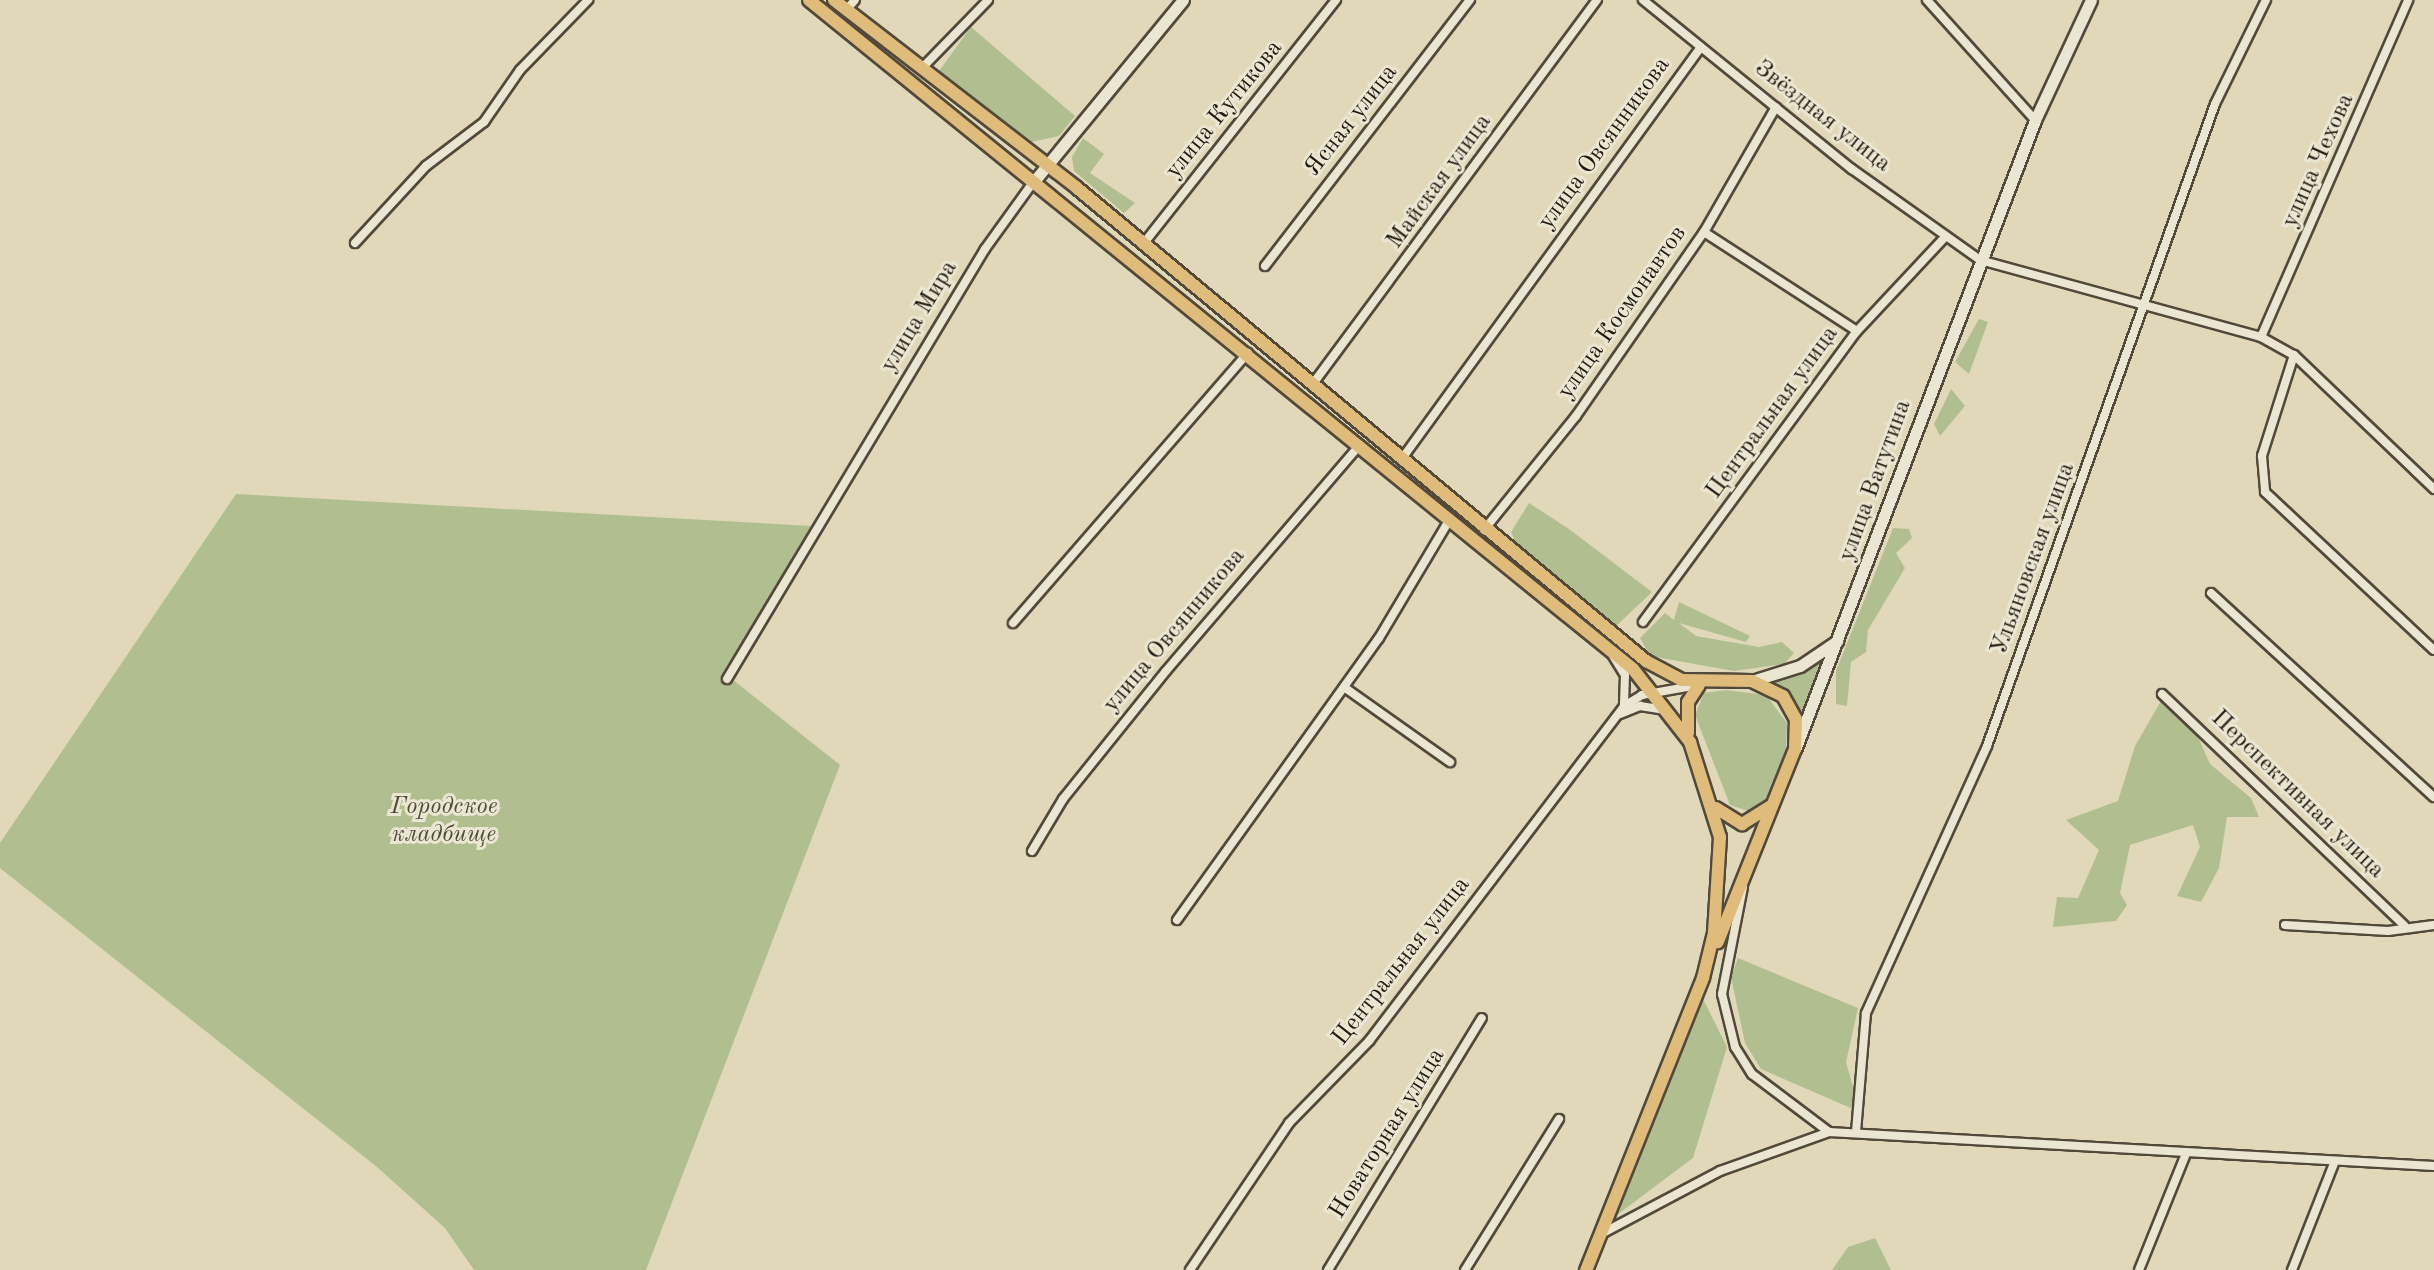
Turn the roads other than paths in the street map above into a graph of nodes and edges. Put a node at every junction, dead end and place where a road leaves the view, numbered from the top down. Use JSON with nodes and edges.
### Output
{"nodes":[{"id":1,"x":588,"y":0,"type":"edge"},
{"id":2,"x":809,"y":0,"type":"edge"},
{"id":3,"x":834,"y":0,"type":"edge"},
{"id":4,"x":988,"y":0,"type":"edge"},
{"id":5,"x":1183,"y":0,"type":"edge"},
{"id":6,"x":1336,"y":0,"type":"edge"},
{"id":7,"x":1470,"y":0,"type":"edge"},
{"id":8,"x":1597,"y":0,"type":"edge"},
{"id":9,"x":1643,"y":0,"type":"edge"},
{"id":10,"x":1927,"y":0,"type":"edge"},
{"id":11,"x":2091,"y":0,"type":"edge"},
{"id":12,"x":2266,"y":0,"type":"edge"},
{"id":13,"x":2408,"y":0,"type":"edge"},
{"id":14,"x":850,"y":5,"type":"edge"},
{"id":15,"x":1701,"y":47,"type":"junction"},
{"id":16,"x":921,"y":69,"type":"junction"},
{"id":17,"x":1776,"y":107,"type":"junction"},
{"id":18,"x":2035,"y":120,"type":"junction"},
{"id":19,"x":1047,"y":166,"type":"junction"},
{"id":20,"x":1035,"y":180,"type":"junction"},
{"id":21,"x":1704,"y":232,"type":"junction"},
{"id":22,"x":1946,"y":236,"type":"junction"},
{"id":23,"x":355,"y":243,"type":"dead end"},
{"id":24,"x":1144,"y":243,"type":"junction"},
{"id":25,"x":1980,"y":260,"type":"junction"},
{"id":26,"x":1265,"y":266,"type":"dead end"},
{"id":27,"x":2146,"y":304,"type":"junction"},
{"id":28,"x":1857,"y":331,"type":"junction"},
{"id":29,"x":2261,"y":337,"type":"junction"},
{"id":30,"x":1248,"y":353,"type":"junction"},
{"id":31,"x":2294,"y":355,"type":"junction"},
{"id":32,"x":1312,"y":386,"type":"junction"},
{"id":33,"x":1360,"y":445,"type":"junction"},
{"id":34,"x":1401,"y":460,"type":"junction"},
{"id":35,"x":2434,"y":489,"type":"edge"},
{"id":36,"x":1450,"y":519,"type":"junction"},
{"id":37,"x":1484,"y":530,"type":"junction"},
{"id":38,"x":2211,"y":593,"type":"dead end"},
{"id":39,"x":1643,"y":622,"type":"dead end"},
{"id":40,"x":1013,"y":623,"type":"dead end"},
{"id":41,"x":1841,"y":638,"type":"junction"},
{"id":42,"x":2434,"y":650,"type":"edge"},
{"id":43,"x":1610,"y":651,"type":"junction"},
{"id":44,"x":727,"y":679,"type":"dead end"},
{"id":45,"x":1752,"y":681,"type":"junction"},
{"id":46,"x":1699,"y":685,"type":"junction"},
{"id":47,"x":1344,"y":687,"type":"junction"},
{"id":48,"x":1655,"y":691,"type":"junction"},
{"id":49,"x":2162,"y":694,"type":"dead end"},
{"id":50,"x":1624,"y":706,"type":"junction"},
{"id":51,"x":1671,"y":713,"type":"junction"},
{"id":52,"x":1616,"y":717,"type":"junction"},
{"id":53,"x":1690,"y":742,"type":"junction"},
{"id":54,"x":1795,"y":749,"type":"junction"},
{"id":55,"x":1450,"y":762,"type":"dead end"},
{"id":56,"x":2434,"y":797,"type":"edge"},
{"id":57,"x":1773,"y":803,"type":"junction"},
{"id":58,"x":1714,"y":805,"type":"junction"},
{"id":59,"x":1032,"y":851,"type":"dead end"},
{"id":60,"x":1745,"y":873,"type":"junction"},
{"id":61,"x":1177,"y":920,"type":"dead end"},
{"id":62,"x":2285,"y":925,"type":"dead end"},
{"id":63,"x":2404,"y":925,"type":"junction"},
{"id":64,"x":2434,"y":925,"type":"edge"},
{"id":65,"x":1703,"y":978,"type":"junction"},
{"id":66,"x":1482,"y":1018,"type":"dead end"},
{"id":67,"x":1559,"y":1119,"type":"dead end"},
{"id":68,"x":1829,"y":1132,"type":"junction"},
{"id":69,"x":1856,"y":1132,"type":"junction"},
{"id":70,"x":2185,"y":1156,"type":"junction"},
{"id":71,"x":2335,"y":1161,"type":"junction"},
{"id":72,"x":2434,"y":1166,"type":"edge"},
{"id":73,"x":1601,"y":1234,"type":"junction"},
{"id":74,"x":1190,"y":1270,"type":"edge"},
{"id":75,"x":1328,"y":1270,"type":"edge"},
{"id":76,"x":1465,"y":1270,"type":"edge"},
{"id":77,"x":1586,"y":1270,"type":"edge"},
{"id":78,"x":2139,"y":1270,"type":"edge"},
{"id":79,"x":2292,"y":1270,"type":"edge"}],
"edges":[{"from":1,"to":23,"type":"street"},
{"from":2,"to":20,"type":"main road"},
{"from":3,"to":14,"type":"main road"},
{"from":4,"to":16,"type":"street"},
{"from":5,"to":19,"type":"main road","name":"улица Мира"},
{"from":6,"to":24,"type":"street","name":"улица Кутикова"},
{"from":7,"to":26,"type":"street","name":"Ясная улица"},
{"from":8,"to":32,"type":"street","name":"Майская улица"},
{"from":9,"to":15,"type":"street","name":"Звёздная улица"},
{"from":10,"to":18,"type":"street"},
{"from":11,"to":18,"type":"main road","name":"улица Ватутина"},
{"from":12,"to":27,"type":"street","name":"Ульяновская улица"},
{"from":13,"to":29,"type":"street","name":"улица Чехова"},
{"from":14,"to":16,"type":"main road"},
{"from":15,"to":17,"type":"street","name":"Звёздная улица"},
{"from":15,"to":34,"type":"street","name":"улица Овсянникова"},
{"from":16,"to":19,"type":"main road"},
{"from":17,"to":21,"type":"street","name":"улица Космонавтов"},
{"from":17,"to":22,"type":"street","name":"Звёздная улица"},
{"from":18,"to":25,"type":"main road","name":"улица Ватутина"},
{"from":19,"to":20,"type":"main road","name":"улица Мира"},
{"from":19,"to":24,"type":"main road"},
{"from":20,"to":30,"type":"main road"},
{"from":20,"to":44,"type":"street","name":"улица Мира"},
{"from":21,"to":28,"type":"street"},
{"from":21,"to":37,"type":"street","name":"улица Космонавтов"},
{"from":22,"to":25,"type":"street","name":"Звёздная улица"},
{"from":22,"to":28,"type":"street","name":"Центральная улица"},
{"from":24,"to":32,"type":"main road"},
{"from":25,"to":27,"type":"street"},
{"from":25,"to":41,"type":"main road","name":"улица Ватутина"},
{"from":27,"to":29,"type":"street"},
{"from":27,"to":69,"type":"street","name":"Ульяновская улица"},
{"from":28,"to":39,"type":"street","name":"Центральная улица"},
{"from":29,"to":31,"type":"street"},
{"from":30,"to":33,"type":"main road"},
{"from":30,"to":40,"type":"street"},
{"from":31,"to":35,"type":"street"},
{"from":31,"to":42,"type":"street"},
{"from":32,"to":34,"type":"main road"},
{"from":33,"to":36,"type":"main road"},
{"from":33,"to":59,"type":"street","name":"улица Овсянникова"},
{"from":34,"to":37,"type":"main road"},
{"from":36,"to":43,"type":"main road"},
{"from":36,"to":47,"type":"street"},
{"from":37,"to":46,"type":"main road"},
{"from":38,"to":56,"type":"street"},
{"from":41,"to":45,"type":"main road"},
{"from":41,"to":54,"type":"main road","name":"улица Ватутина"},
{"from":43,"to":48,"type":"main road"},
{"from":43,"to":50,"type":"street"},
{"from":45,"to":46,"type":"main road"},
{"from":45,"to":54,"type":"main road"},
{"from":46,"to":48,"type":"street","name":"Центральная улица"},
{"from":46,"to":53,"type":"main road"},
{"from":47,"to":55,"type":"street"},
{"from":47,"to":61,"type":"street"},
{"from":48,"to":50,"type":"street","name":"Центральная улица"},
{"from":48,"to":51,"type":"main road"},
{"from":49,"to":63,"type":"street","name":"Перспективная улица"},
{"from":50,"to":52,"type":"street","name":"Центральная улица"},
{"from":51,"to":52,"type":"street"},
{"from":51,"to":53,"type":"main road"},
{"from":52,"to":74,"type":"street","name":"Центральная улица"},
{"from":53,"to":58,"type":"main road"},
{"from":54,"to":57,"type":"main road","name":"улица Ватутина"},
{"from":57,"to":58,"type":"main road"},
{"from":57,"to":60,"type":"main road","name":"улица Ватутина"},
{"from":58,"to":65,"type":"main road"},
{"from":60,"to":65,"type":"main road","name":"улица Ватутина"},
{"from":60,"to":68,"type":"street"},
{"from":62,"to":63,"type":"street"},
{"from":63,"to":64,"type":"street"},
{"from":65,"to":73,"type":"main road"},
{"from":66,"to":75,"type":"street","name":"Новаторная улица"},
{"from":67,"to":76,"type":"street"},
{"from":68,"to":69,"type":"street"},
{"from":68,"to":73,"type":"street"},
{"from":69,"to":70,"type":"street"},
{"from":70,"to":71,"type":"street"},
{"from":70,"to":78,"type":"street"},
{"from":71,"to":72,"type":"street"},
{"from":71,"to":79,"type":"street"},
{"from":73,"to":77,"type":"main road"}]}
